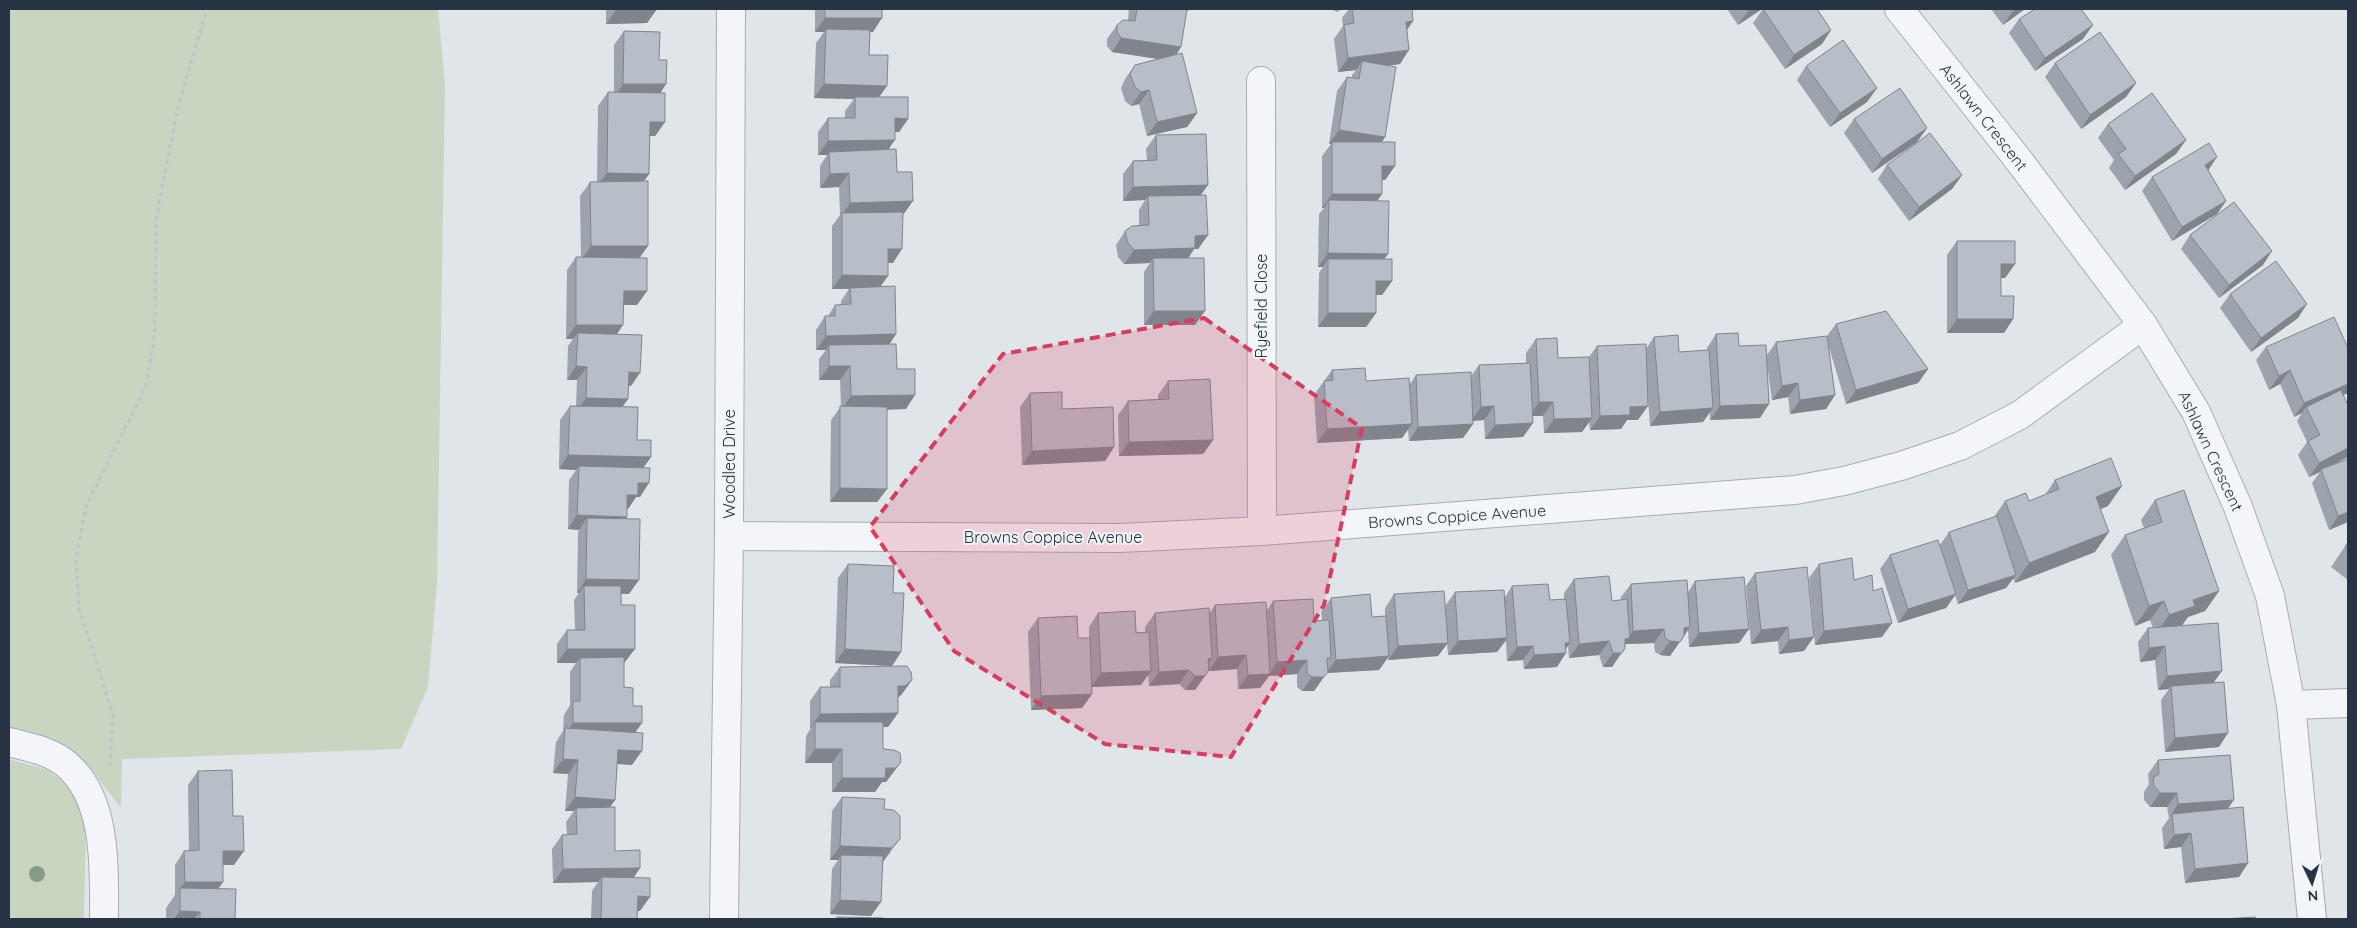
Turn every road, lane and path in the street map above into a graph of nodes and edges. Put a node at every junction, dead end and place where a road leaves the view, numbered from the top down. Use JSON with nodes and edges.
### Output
{"nodes":[{"id":1,"x":206,"y":9,"type":"edge"},
{"id":2,"x":731,"y":9,"type":"edge"},
{"id":3,"x":1899,"y":9,"type":"edge"},
{"id":4,"x":1261,"y":81,"type":"dead end"},
{"id":5,"x":2143,"y":325,"type":"junction"},
{"id":6,"x":1262,"y":531,"type":"junction"},
{"id":7,"x":729,"y":536,"type":"junction"},
{"id":8,"x":2348,"y":703,"type":"edge"},
{"id":9,"x":2290,"y":705,"type":"junction"},
{"id":10,"x":9,"y":742,"type":"edge"},
{"id":11,"x":110,"y":772,"type":"dead end"},
{"id":12,"x":104,"y":919,"type":"edge"},
{"id":13,"x":724,"y":919,"type":"edge"},
{"id":14,"x":2312,"y":919,"type":"edge"}],
"edges":[{"from":1,"to":11,"type":"path"},
{"from":2,"to":7,"type":"street","name":"Woodlea Drive"},
{"from":3,"to":5,"type":"street","name":"Ashlawn Crescent"},
{"from":4,"to":6,"type":"street","name":"Ryefield Close"},
{"from":5,"to":6,"type":"street","name":"Browns Coppice Avenue"},
{"from":5,"to":9,"type":"street","name":"Ashlawn Crescent"},
{"from":6,"to":7,"type":"street","name":"Browns Coppice Avenue"},
{"from":7,"to":13,"type":"street","name":"Woodlea Drive"},
{"from":8,"to":9,"type":"street"},
{"from":9,"to":14,"type":"street","name":"Ashlawn Crescent"},
{"from":10,"to":12,"type":"street"}]}
